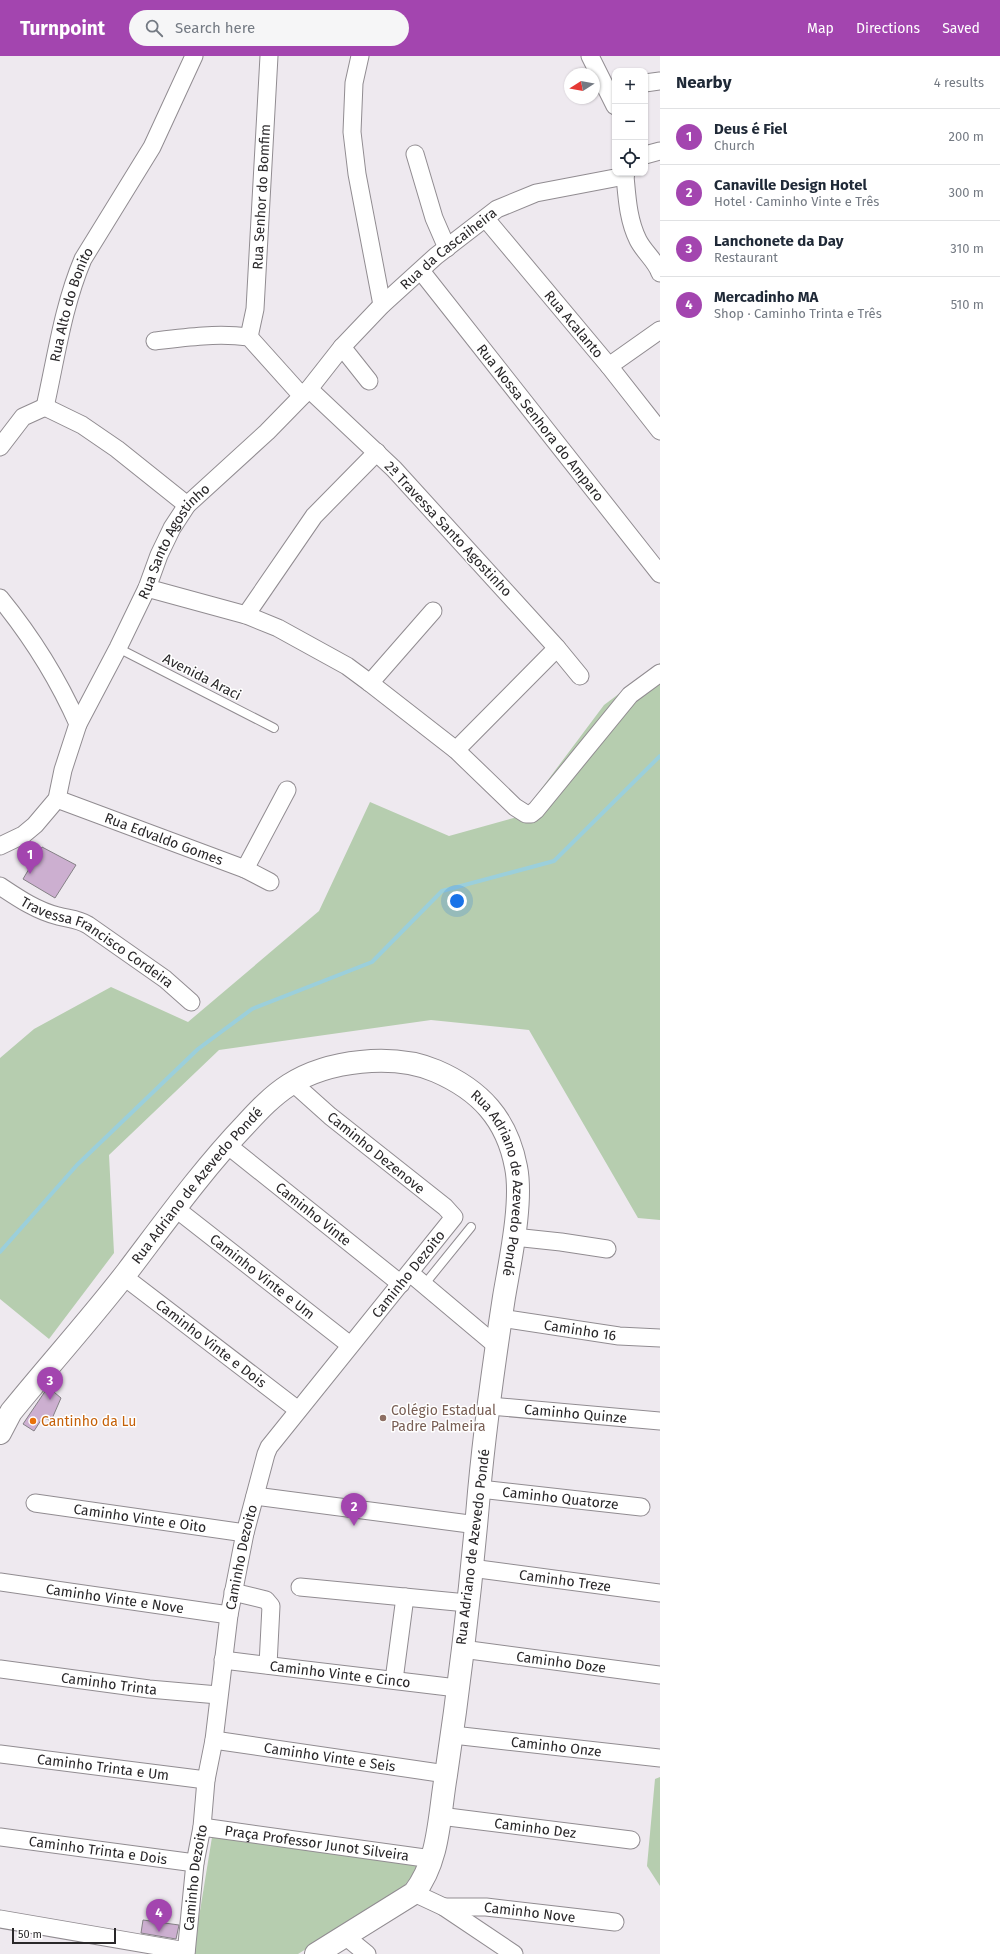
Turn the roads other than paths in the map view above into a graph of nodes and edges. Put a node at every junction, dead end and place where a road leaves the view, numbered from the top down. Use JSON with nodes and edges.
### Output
{"nodes":[{"id":1,"x":194,"y":56,"type":"edge"},
{"id":2,"x":269,"y":56,"type":"edge"},
{"id":3,"x":360,"y":56,"type":"edge"},
{"id":4,"x":590,"y":56,"type":"edge"},
{"id":5,"x":660,"y":82,"type":"edge"},
{"id":6,"x":648,"y":83,"type":"edge"},
{"id":7,"x":611,"y":88,"type":"edge"},
{"id":8,"x":615,"y":104,"type":"edge"},
{"id":9,"x":660,"y":151,"type":"edge"},
{"id":10,"x":415,"y":154,"type":"dead end"},
{"id":11,"x":648,"y":154,"type":"edge"},
{"id":12,"x":617,"y":176,"type":"edge"},
{"id":13,"x":626,"y":176,"type":"edge"},
{"id":14,"x":486,"y":219,"type":"junction"},
{"id":15,"x":447,"y":248,"type":"junction"},
{"id":16,"x":659,"y":269,"type":"edge"},
{"id":17,"x":421,"y":271,"type":"junction"},
{"id":18,"x":382,"y":304,"type":"junction"},
{"id":19,"x":660,"y":330,"type":"edge"},
{"id":20,"x":249,"y":337,"type":"junction"},
{"id":21,"x":155,"y":340,"type":"dead end"},
{"id":22,"x":342,"y":347,"type":"junction"},
{"id":23,"x":609,"y":366,"type":"junction"},
{"id":24,"x":369,"y":380,"type":"dead end"},
{"id":25,"x":306,"y":392,"type":"junction"},
{"id":26,"x":45,"y":408,"type":"junction"},
{"id":27,"x":660,"y":431,"type":"edge"},
{"id":28,"x":0,"y":447,"type":"edge"},
{"id":29,"x":377,"y":452,"type":"junction"},
{"id":30,"x":187,"y":505,"type":"junction"},
{"id":31,"x":660,"y":574,"type":"edge"},
{"id":32,"x":147,"y":588,"type":"junction"},
{"id":33,"x":0,"y":598,"type":"edge"},
{"id":34,"x":433,"y":611,"type":"dead end"},
{"id":35,"x":246,"y":615,"type":"junction"},
{"id":36,"x":118,"y":648,"type":"junction"},
{"id":37,"x":558,"y":648,"type":"junction"},
{"id":38,"x":660,"y":672,"type":"edge"},
{"id":39,"x":580,"y":676,"type":"dead end"},
{"id":40,"x":370,"y":683,"type":"junction"},
{"id":41,"x":78,"y":724,"type":"junction"},
{"id":42,"x":274,"y":728,"type":"dead end"},
{"id":43,"x":456,"y":750,"type":"junction"},
{"id":44,"x":287,"y":790,"type":"dead end"},
{"id":45,"x":57,"y":799,"type":"junction"},
{"id":46,"x":0,"y":846,"type":"edge"},
{"id":47,"x":245,"y":869,"type":"junction"},
{"id":48,"x":270,"y":882,"type":"dead end"},
{"id":49,"x":0,"y":886,"type":"edge"},
{"id":50,"x":191,"y":1002,"type":"dead end"},
{"id":51,"x":292,"y":1082,"type":"junction"},
{"id":52,"x":226,"y":1144,"type":"junction"},
{"id":53,"x":175,"y":1208,"type":"junction"},
{"id":54,"x":449,"y":1224,"type":"joint"},
{"id":55,"x":471,"y":1227,"type":"dead end"},
{"id":56,"x":514,"y":1237,"type":"junction"},
{"id":57,"x":607,"y":1249,"type":"dead end"},
{"id":58,"x":123,"y":1276,"type":"junction"},
{"id":59,"x":405,"y":1278,"type":"junction"},
{"id":60,"x":424,"y":1285,"type":"junction"},
{"id":61,"x":501,"y":1318,"type":"junction"},
{"id":62,"x":660,"y":1338,"type":"edge"},
{"id":63,"x":350,"y":1345,"type":"junction"},
{"id":64,"x":498,"y":1347,"type":"junction"},
{"id":65,"x":490,"y":1406,"type":"junction"},
{"id":66,"x":298,"y":1410,"type":"junction"},
{"id":67,"x":6,"y":1417,"type":"edge"},
{"id":68,"x":660,"y":1421,"type":"edge"},
{"id":69,"x":0,"y":1433,"type":"edge"},
{"id":70,"x":480,"y":1489,"type":"junction"},
{"id":71,"x":255,"y":1496,"type":"junction"},
{"id":72,"x":35,"y":1503,"type":"dead end"},
{"id":73,"x":641,"y":1507,"type":"dead end"},
{"id":74,"x":477,"y":1525,"type":"junction"},
{"id":75,"x":245,"y":1533,"type":"junction"},
{"id":76,"x":471,"y":1568,"type":"junction"},
{"id":77,"x":0,"y":1582,"type":"edge"},
{"id":78,"x":300,"y":1587,"type":"dead end"},
{"id":79,"x":234,"y":1592,"type":"junction"},
{"id":80,"x":660,"y":1593,"type":"edge"},
{"id":81,"x":405,"y":1597,"type":"junction"},
{"id":82,"x":467,"y":1603,"type":"junction"},
{"id":83,"x":229,"y":1615,"type":"junction"},
{"id":84,"x":462,"y":1649,"type":"junction"},
{"id":85,"x":223,"y":1660,"type":"junction"},
{"id":86,"x":268,"y":1665,"type":"junction"},
{"id":87,"x":0,"y":1669,"type":"edge"},
{"id":88,"x":660,"y":1675,"type":"edge"},
{"id":89,"x":394,"y":1680,"type":"junction"},
{"id":90,"x":457,"y":1688,"type":"junction"},
{"id":91,"x":218,"y":1695,"type":"junction"},
{"id":92,"x":452,"y":1735,"type":"junction"},
{"id":93,"x":214,"y":1740,"type":"junction"},
{"id":94,"x":0,"y":1754,"type":"edge"},
{"id":95,"x":660,"y":1758,"type":"edge"},
{"id":96,"x":446,"y":1774,"type":"junction"},
{"id":97,"x":206,"y":1780,"type":"junction"},
{"id":98,"x":440,"y":1816,"type":"junction"},
{"id":99,"x":202,"y":1827,"type":"junction"},
{"id":100,"x":0,"y":1836,"type":"edge"},
{"id":101,"x":631,"y":1840,"type":"dead end"},
{"id":102,"x":432,"y":1859,"type":"junction"},
{"id":103,"x":195,"y":1863,"type":"junction"},
{"id":104,"x":414,"y":1893,"type":"junction"},
{"id":105,"x":444,"y":1907,"type":"junction"},
{"id":106,"x":0,"y":1919,"type":"edge"},
{"id":107,"x":615,"y":1922,"type":"dead end"},
{"id":108,"x":345,"y":1936,"type":"junction"},
{"id":109,"x":186,"y":1952,"type":"edge"},
{"id":110,"x":362,"y":1953,"type":"edge"},
{"id":111,"x":316,"y":1954,"type":"edge"},
{"id":112,"x":514,"y":1954,"type":"edge"}],
"edges":[{"from":1,"to":26,"type":"street","name":"Rua Alto do Bonito"},
{"from":2,"to":20,"type":"street","name":"Rua Senhor do Bomfim"},
{"from":3,"to":18,"type":"street"},
{"from":4,"to":7,"type":"street"},
{"from":5,"to":6,"type":"street"},
{"from":7,"to":8,"type":"street"},
{"from":9,"to":11,"type":"street"},
{"from":10,"to":15,"type":"street"},
{"from":12,"to":14,"type":"street","name":"Rua da Cascaiheira"},
{"from":13,"to":16,"type":"street"},
{"from":14,"to":15,"type":"street","name":"Rua da Cascaiheira"},
{"from":14,"to":23,"type":"street","name":"Rua Acalanto"},
{"from":15,"to":17,"type":"street","name":"Rua da Cascaiheira"},
{"from":17,"to":18,"type":"street","name":"Rua da Cascaiheira"},
{"from":17,"to":31,"type":"street","name":"Rua Nossa Senhora do Amparo"},
{"from":18,"to":22,"type":"street","name":"Rua da Cascaiheira"},
{"from":19,"to":23,"type":"street"},
{"from":20,"to":21,"type":"street"},
{"from":20,"to":25,"type":"street"},
{"from":22,"to":24,"type":"street"},
{"from":22,"to":25,"type":"street","name":"Rua da Cascaiheira"},
{"from":23,"to":27,"type":"street","name":"Rua Acalanto"},
{"from":25,"to":29,"type":"street","name":"2ª Travessa Santo Agostinho"},
{"from":25,"to":30,"type":"street","name":"Rua Santo Agostinho"},
{"from":26,"to":28,"type":"street"},
{"from":26,"to":30,"type":"street"},
{"from":29,"to":35,"type":"street"},
{"from":29,"to":37,"type":"street","name":"2ª Travessa Santo Agostinho"},
{"from":30,"to":32,"type":"street","name":"Rua Santo Agostinho"},
{"from":32,"to":35,"type":"street"},
{"from":32,"to":36,"type":"street","name":"Rua Santo Agostinho"},
{"from":33,"to":41,"type":"street"},
{"from":34,"to":40,"type":"street"},
{"from":35,"to":40,"type":"street"},
{"from":36,"to":41,"type":"street","name":"Rua Santo Agostinho"},
{"from":36,"to":42,"type":"lane","name":"Avenida Araci"},
{"from":37,"to":39,"type":"street","name":"2ª Travessa Santo Agostinho"},
{"from":37,"to":43,"type":"street"},
{"from":38,"to":43,"type":"street"},
{"from":40,"to":43,"type":"street"},
{"from":41,"to":45,"type":"street","name":"Rua Santo Agostinho"},
{"from":44,"to":47,"type":"street"},
{"from":45,"to":46,"type":"street"},
{"from":45,"to":47,"type":"street","name":"Rua Edvaldo Gomes"},
{"from":47,"to":48,"type":"street","name":"Rua Edvaldo Gomes"},
{"from":49,"to":50,"type":"street","name":"Travessa Francisco Cordeira"},
{"from":51,"to":52,"type":"street","name":"Rua Adriano de Azevedo Pondé"},
{"from":51,"to":54,"type":"street","name":"Caminho Dezenove"},
{"from":51,"to":56,"type":"street","name":"Rua Adriano de Azevedo Pondé"},
{"from":52,"to":53,"type":"street","name":"Rua Adriano de Azevedo Pondé"},
{"from":52,"to":59,"type":"street","name":"Caminho Vinte"},
{"from":53,"to":58,"type":"street","name":"Rua Adriano de Azevedo Pondé"},
{"from":53,"to":63,"type":"street","name":"Caminho Vinte e Um"},
{"from":54,"to":59,"type":"street","name":"Caminho Dezoito"},
{"from":55,"to":60,"type":"lane"},
{"from":56,"to":57,"type":"street"},
{"from":56,"to":61,"type":"street","name":"Rua Adriano de Azevedo Pondé"},
{"from":58,"to":66,"type":"street","name":"Caminho Vinte e Dois"},
{"from":58,"to":67,"type":"street","name":"Rua Adriano de Azevedo Pondé"},
{"from":59,"to":60,"type":"street","name":"Caminho Vinte"},
{"from":59,"to":63,"type":"street","name":"Caminho Dezoito"},
{"from":60,"to":64,"type":"street","name":"Caminho Vinte"},
{"from":61,"to":62,"type":"street","name":"Caminho 16"},
{"from":61,"to":64,"type":"street","name":"Rua Adriano de Azevedo Pondé"},
{"from":63,"to":66,"type":"street","name":"Caminho Dezoito"},
{"from":64,"to":65,"type":"street","name":"Rua Adriano de Azevedo Pondé"},
{"from":65,"to":68,"type":"street","name":"Caminho Quinze"},
{"from":65,"to":70,"type":"street","name":"Rua Adriano de Azevedo Pondé"},
{"from":66,"to":71,"type":"street","name":"Caminho Dezoito"},
{"from":67,"to":69,"type":"street","name":"Rua Adriano de Azevedo Pondé"},
{"from":70,"to":73,"type":"street","name":"Caminho Quatorze"},
{"from":70,"to":74,"type":"street","name":"Rua Adriano de Azevedo Pondé"},
{"from":71,"to":74,"type":"street"},
{"from":71,"to":75,"type":"street","name":"Caminho Dezoito"},
{"from":72,"to":75,"type":"street","name":"Caminho Vinte e Oito"},
{"from":74,"to":76,"type":"street","name":"Rua Adriano de Azevedo Pondé"},
{"from":75,"to":79,"type":"street","name":"Caminho Dezoito"},
{"from":76,"to":80,"type":"street","name":"Caminho Treze"},
{"from":76,"to":82,"type":"street","name":"Rua Adriano de Azevedo Pondé"},
{"from":77,"to":83,"type":"street","name":"Caminho Vinte e Nove"},
{"from":78,"to":81,"type":"street"},
{"from":79,"to":83,"type":"street","name":"Caminho Dezoito"},
{"from":79,"to":86,"type":"street"},
{"from":81,"to":82,"type":"street"},
{"from":81,"to":89,"type":"street"},
{"from":82,"to":84,"type":"street","name":"Rua Adriano de Azevedo Pondé"},
{"from":83,"to":85,"type":"street","name":"Caminho Dezoito"},
{"from":84,"to":88,"type":"street","name":"Caminho Doze"},
{"from":84,"to":90,"type":"street","name":"Rua Adriano de Azevedo Pondé"},
{"from":85,"to":86,"type":"street","name":"Caminho Vinte e Cinco"},
{"from":85,"to":91,"type":"street","name":"Caminho Dezoito"},
{"from":86,"to":89,"type":"street","name":"Caminho Vinte e Cinco"},
{"from":87,"to":91,"type":"street","name":"Caminho Trinta"},
{"from":89,"to":90,"type":"street","name":"Caminho Vinte e Cinco"},
{"from":90,"to":92,"type":"street","name":"Rua Adriano de Azevedo Pondé"},
{"from":91,"to":93,"type":"street","name":"Caminho Dezoito"},
{"from":92,"to":95,"type":"street","name":"Caminho Onze"},
{"from":92,"to":96,"type":"street","name":"Rua Adriano de Azevedo Pondé"},
{"from":93,"to":96,"type":"street","name":"Caminho Vinte e Seis"},
{"from":93,"to":97,"type":"street","name":"Caminho Dezoito"},
{"from":94,"to":97,"type":"street","name":"Caminho Trinta e Um"},
{"from":96,"to":98,"type":"street","name":"Rua Adriano de Azevedo Pondé"},
{"from":97,"to":99,"type":"street","name":"Caminho Dezoito"},
{"from":98,"to":101,"type":"street","name":"Caminho Dez"},
{"from":98,"to":102,"type":"street","name":"Rua Adriano de Azevedo Pondé"},
{"from":99,"to":102,"type":"street","name":"Praça Professor Junot Silveira"},
{"from":99,"to":103,"type":"street","name":"Caminho Dezoito"},
{"from":100,"to":103,"type":"street","name":"Caminho Trinta e Dois"},
{"from":102,"to":104,"type":"street","name":"Rua Adriano de Azevedo Pondé"},
{"from":103,"to":109,"type":"street","name":"Caminho Dezoito"},
{"from":104,"to":105,"type":"street"},
{"from":104,"to":108,"type":"street"},
{"from":105,"to":107,"type":"street","name":"Caminho Nove"},
{"from":105,"to":112,"type":"street"},
{"from":106,"to":109,"type":"street"},
{"from":108,"to":110,"type":"street"},
{"from":108,"to":111,"type":"street"}]}
